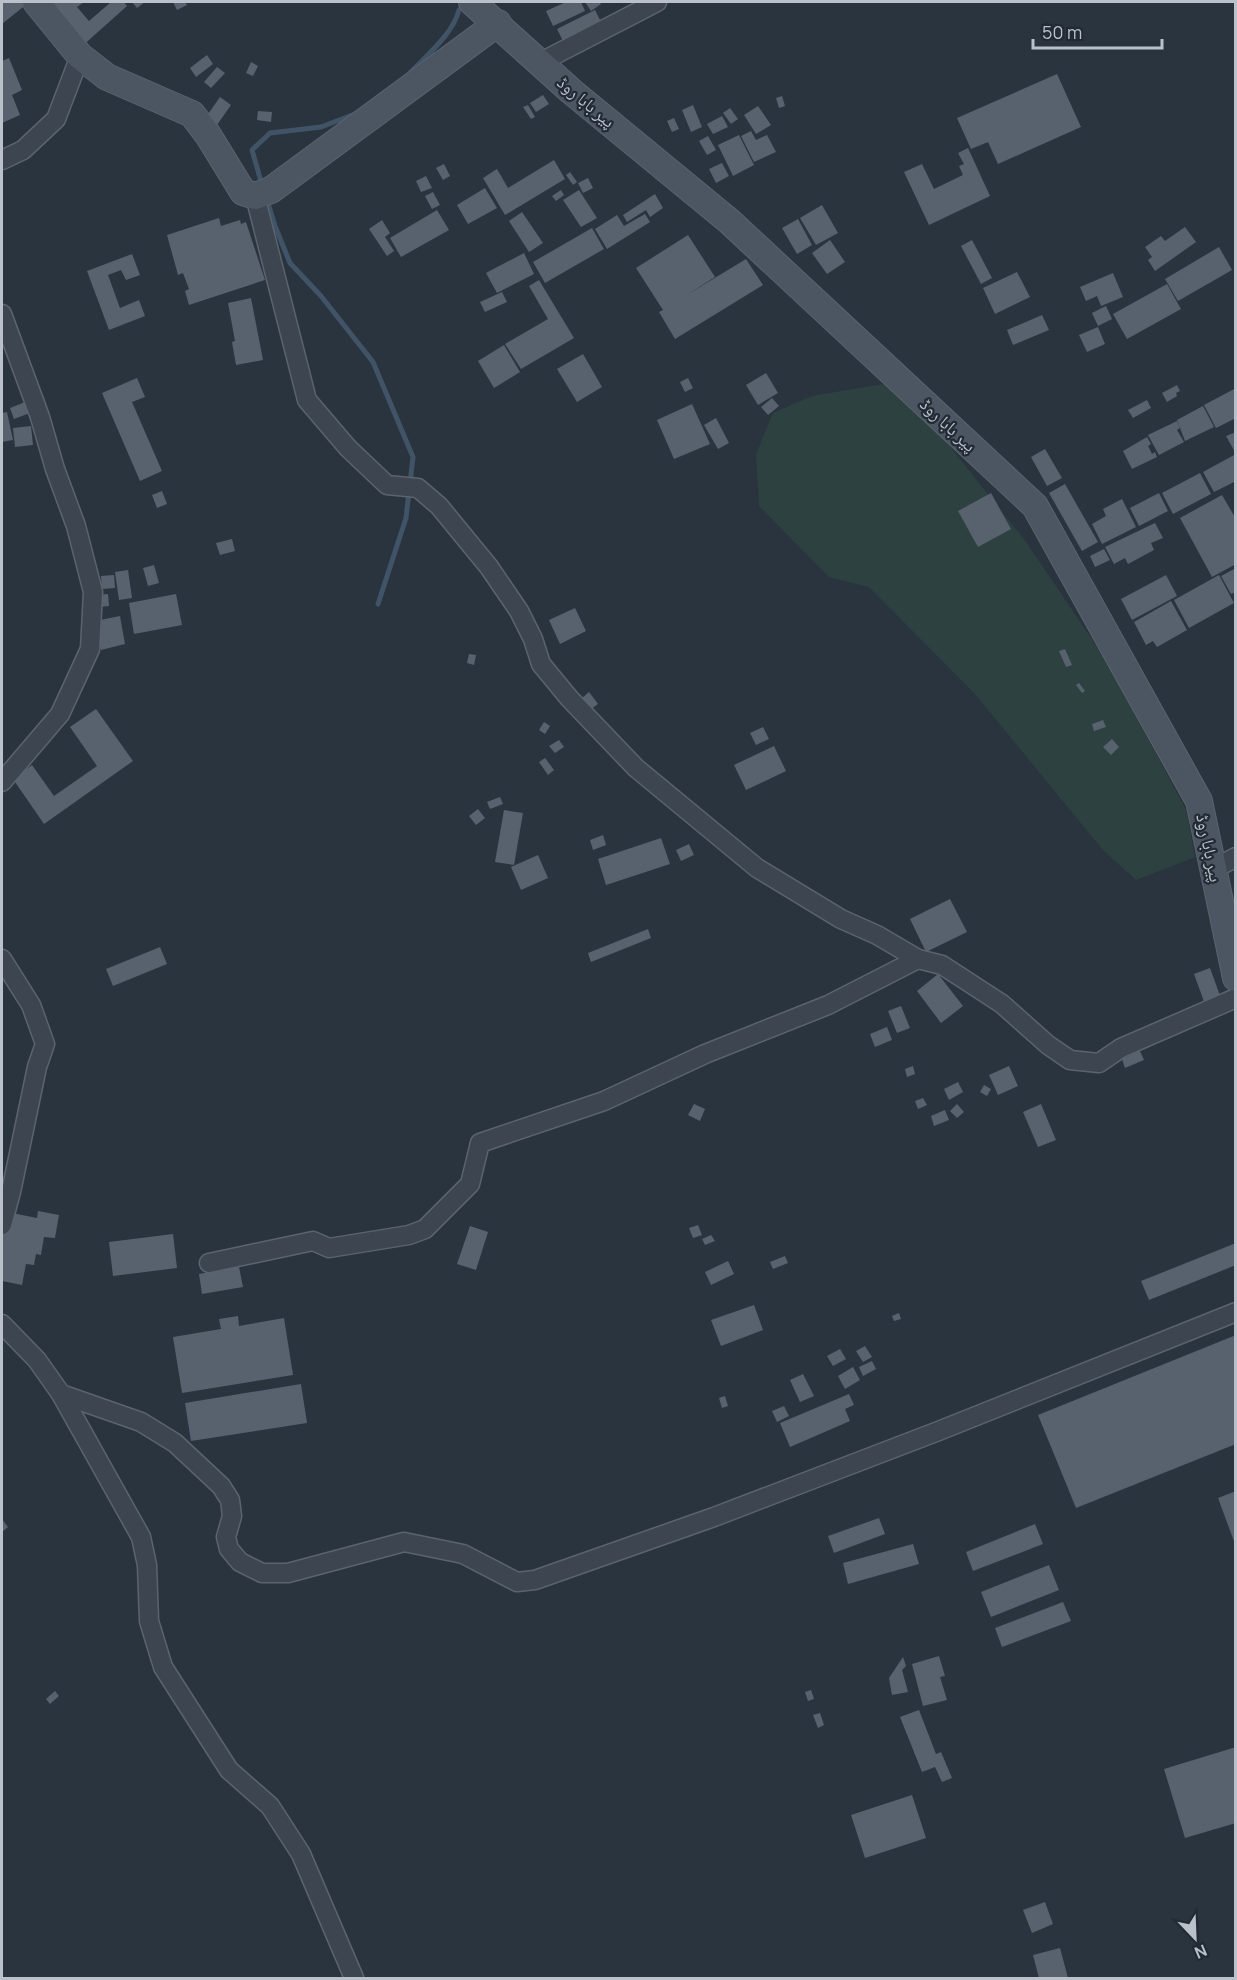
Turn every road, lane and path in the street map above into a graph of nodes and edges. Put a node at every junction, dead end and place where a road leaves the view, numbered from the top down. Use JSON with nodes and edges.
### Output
{"nodes":[{"id":1,"x":36,"y":2,"type":"edge"},
{"id":2,"x":472,"y":2,"type":"edge"},
{"id":3,"x":657,"y":2,"type":"edge"},
{"id":4,"x":498,"y":23,"type":"junction"},
{"id":5,"x":80,"y":56,"type":"junction"},
{"id":6,"x":541,"y":62,"type":"junction"},
{"id":7,"x":2,"y":160,"type":"edge"},
{"id":8,"x":256,"y":195,"type":"junction"},
{"id":9,"x":2,"y":314,"type":"edge"},
{"id":10,"x":2,"y":782,"type":"edge"},
{"id":11,"x":1225,"y":863,"type":"edge"},
{"id":12,"x":2,"y":959,"type":"edge"},
{"id":13,"x":918,"y":959,"type":"junction"},
{"id":14,"x":1236,"y":978,"type":"edge"},
{"id":15,"x":1236,"y":998,"type":"edge"},
{"id":16,"x":2,"y":1225,"type":"edge"},
{"id":17,"x":208,"y":1263,"type":"dead end"},
{"id":18,"x":1236,"y":1312,"type":"edge"},
{"id":19,"x":2,"y":1323,"type":"edge"},
{"id":20,"x":61,"y":1394,"type":"junction"},
{"id":21,"x":354,"y":1978,"type":"edge"}],
"edges":[{"from":1,"to":5,"type":"main road"},
{"from":2,"to":4,"type":"main road","name":"پیر بابا روڈ"},
{"from":3,"to":6,"type":"street"},
{"from":4,"to":6,"type":"main road","name":"پیر بابا روڈ"},
{"from":4,"to":8,"type":"main road"},
{"from":5,"to":7,"type":"street"},
{"from":5,"to":8,"type":"main road"},
{"from":6,"to":11,"type":"main road","name":"پیر بابا روڈ"},
{"from":8,"to":13,"type":"street"},
{"from":9,"to":10,"type":"street"},
{"from":11,"to":14,"type":"main road","name":"پیر بابا روڈ"},
{"from":12,"to":16,"type":"street"},
{"from":13,"to":15,"type":"street"},
{"from":13,"to":17,"type":"street"},
{"from":18,"to":20,"type":"street"},
{"from":19,"to":20,"type":"street"},
{"from":20,"to":21,"type":"street"}]}
